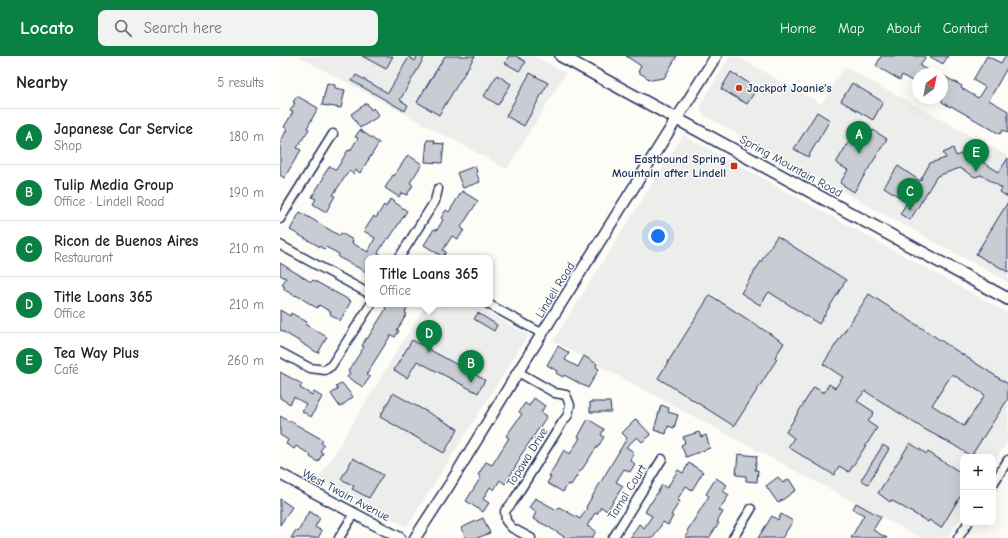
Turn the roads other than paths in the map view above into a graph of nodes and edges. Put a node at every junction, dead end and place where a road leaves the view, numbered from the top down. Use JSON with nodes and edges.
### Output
{"nodes":[{"id":1,"x":561,"y":56,"type":"edge"},
{"id":2,"x":716,"y":56,"type":"edge"},
{"id":3,"x":677,"y":119,"type":"junction"},
{"id":4,"x":333,"y":134,"type":"dead end"},
{"id":5,"x":438,"y":189,"type":"dead end"},
{"id":6,"x":280,"y":219,"type":"edge"},
{"id":7,"x":280,"y":245,"type":"edge"},
{"id":8,"x":404,"y":255,"type":"edge"},
{"id":9,"x":365,"y":291,"type":"edge"},
{"id":10,"x":1008,"y":299,"type":"edge"},
{"id":11,"x":369,"y":307,"type":"edge"},
{"id":12,"x":493,"y":307,"type":"edge"},
{"id":13,"x":543,"y":334,"type":"junction"},
{"id":14,"x":280,"y":352,"type":"edge"},
{"id":15,"x":518,"y":372,"type":"junction"},
{"id":16,"x":662,"y":460,"type":"dead end"},
{"id":17,"x":1008,"y":460,"type":"edge"},
{"id":18,"x":280,"y":474,"type":"edge"},
{"id":19,"x":996,"y":479,"type":"edge"},
{"id":20,"x":751,"y":509,"type":"dead end"},
{"id":21,"x":354,"y":514,"type":"junction"},
{"id":22,"x":966,"y":526,"type":"edge"},
{"id":23,"x":339,"y":538,"type":"edge"},
{"id":24,"x":400,"y":538,"type":"edge"},
{"id":25,"x":415,"y":538,"type":"edge"},
{"id":26,"x":532,"y":538,"type":"edge"},
{"id":27,"x":613,"y":538,"type":"edge"},
{"id":28,"x":733,"y":538,"type":"edge"},
{"id":29,"x":958,"y":538,"type":"edge"}],
"edges":[{"from":1,"to":3,"type":"main road","name":"Spring Mountain Road"},
{"from":2,"to":3,"type":"street","name":"Lindell Road"},
{"from":3,"to":10,"type":"main road","name":"Spring Mountain Road"},
{"from":3,"to":13,"type":"street","name":"Lindell Road"},
{"from":4,"to":6,"type":"street"},
{"from":5,"to":8,"type":"street"},
{"from":7,"to":9,"type":"street"},
{"from":11,"to":14,"type":"street"},
{"from":12,"to":13,"type":"street"},
{"from":13,"to":15,"type":"street","name":"Lindell Road"},
{"from":15,"to":25,"type":"street","name":"Lindell Road"},
{"from":15,"to":26,"type":"street","name":"Topawa Drive"},
{"from":16,"to":27,"type":"street","name":"Tamal Court"},
{"from":17,"to":19,"type":"street"},
{"from":18,"to":21,"type":"street","name":"West Twain Avenue"},
{"from":20,"to":28,"type":"street"},
{"from":21,"to":23,"type":"street"},
{"from":21,"to":24,"type":"street","name":"West Twain Avenue"},
{"from":22,"to":29,"type":"street"}]}
